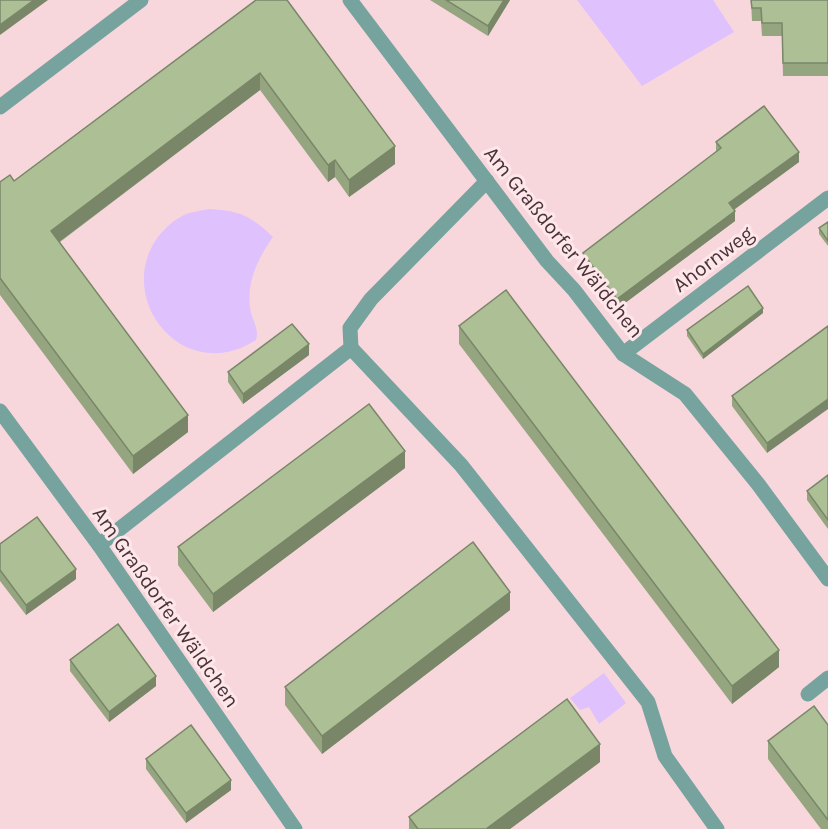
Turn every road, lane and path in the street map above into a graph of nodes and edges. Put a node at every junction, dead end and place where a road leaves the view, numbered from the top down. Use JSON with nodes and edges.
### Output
{"nodes":[{"id":1,"x":141,"y":0,"type":"edge"},
{"id":2,"x":350,"y":0,"type":"edge"},
{"id":3,"x":0,"y":107,"type":"edge"},
{"id":4,"x":487,"y":181,"type":"junction"},
{"id":5,"x":828,"y":198,"type":"edge"},
{"id":6,"x":351,"y":348,"type":"junction"},
{"id":7,"x":623,"y":354,"type":"junction"},
{"id":8,"x":0,"y":411,"type":"edge"},
{"id":9,"x":99,"y":546,"type":"junction"},
{"id":10,"x":828,"y":579,"type":"edge"},
{"id":11,"x":828,"y":678,"type":"edge"},
{"id":12,"x":807,"y":694,"type":"dead end"},
{"id":13,"x":294,"y":829,"type":"edge"},
{"id":14,"x":717,"y":829,"type":"edge"}],
"edges":[{"from":1,"to":3,"type":"street"},
{"from":2,"to":4,"type":"street","name":"Am Graßdorfer Wäldchen"},
{"from":4,"to":6,"type":"street"},
{"from":4,"to":7,"type":"street","name":"Am Graßdorfer Wäldchen"},
{"from":5,"to":7,"type":"street","name":"Ahornweg"},
{"from":6,"to":9,"type":"street"},
{"from":6,"to":14,"type":"street"},
{"from":7,"to":10,"type":"street","name":"Am Graßdorfer Wäldchen"},
{"from":8,"to":9,"type":"street","name":"Am Graßdorfer Wäldchen"},
{"from":9,"to":13,"type":"street","name":"Am Graßdorfer Wäldchen"},
{"from":11,"to":12,"type":"street"}]}
